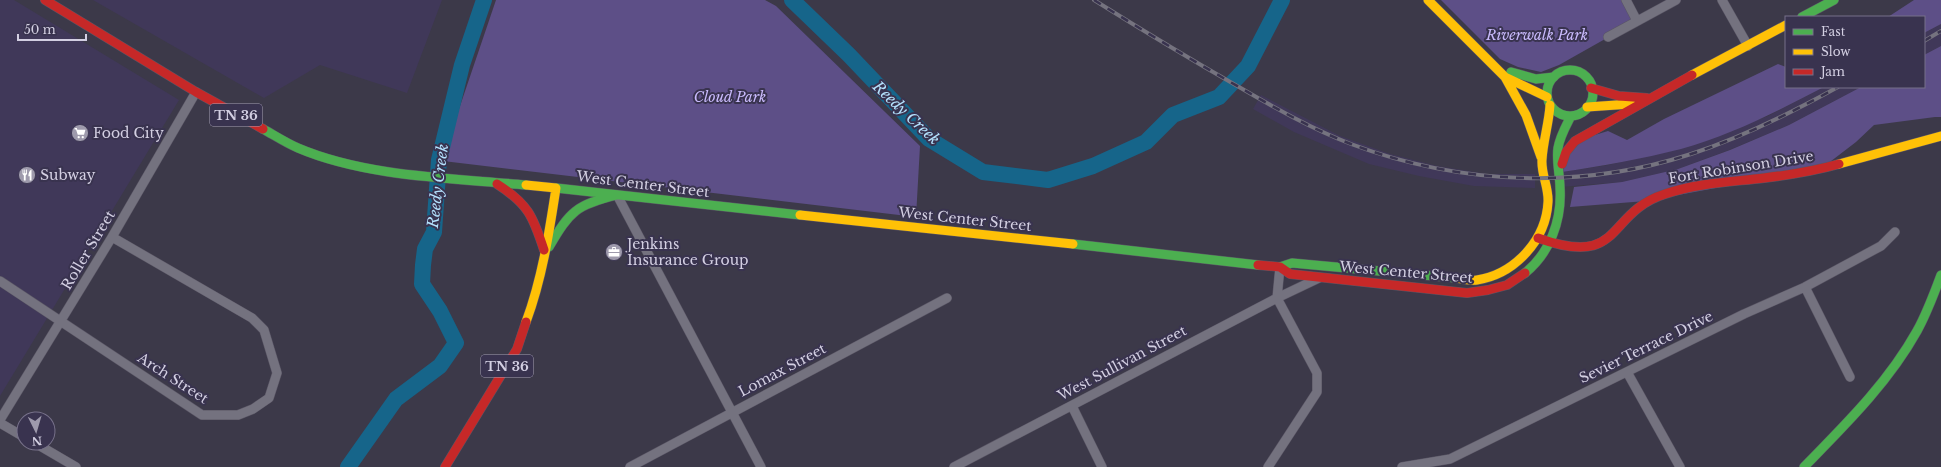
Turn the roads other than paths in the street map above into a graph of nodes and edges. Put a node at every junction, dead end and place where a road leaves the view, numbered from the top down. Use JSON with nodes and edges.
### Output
{"nodes":[{"id":1,"x":45,"y":0,"type":"edge"},
{"id":2,"x":1428,"y":0,"type":"edge"},
{"id":3,"x":1626,"y":0,"type":"edge"},
{"id":4,"x":1676,"y":0,"type":"edge"},
{"id":5,"x":1722,"y":0,"type":"edge"},
{"id":6,"x":1834,"y":0,"type":"edge"},
{"id":7,"x":1804,"y":16,"type":"edge"},
{"id":8,"x":1637,"y":21,"type":"junction"},
{"id":9,"x":1785,"y":26,"type":"edge"},
{"id":10,"x":1608,"y":37,"type":"dead end"},
{"id":11,"x":1748,"y":46,"type":"junction"},
{"id":12,"x":1489,"y":62,"type":"junction"},
{"id":13,"x":1505,"y":77,"type":"junction"},
{"id":14,"x":1554,"y":77,"type":"junction"},
{"id":15,"x":1591,"y":88,"type":"junction"},
{"id":16,"x":196,"y":92,"type":"junction"},
{"id":17,"x":1548,"y":101,"type":"junction"},
{"id":18,"x":1645,"y":101,"type":"junction"},
{"id":19,"x":1587,"y":107,"type":"junction"},
{"id":20,"x":1570,"y":116,"type":"junction"},
{"id":21,"x":1941,"y":136,"type":"edge"},
{"id":22,"x":1542,"y":160,"type":"junction"},
{"id":23,"x":1560,"y":170,"type":"junction"},
{"id":24,"x":493,"y":181,"type":"junction"},
{"id":25,"x":556,"y":188,"type":"junction"},
{"id":26,"x":617,"y":195,"type":"junction"},
{"id":27,"x":1895,"y":232,"type":"dead end"},
{"id":28,"x":112,"y":237,"type":"junction"},
{"id":29,"x":1538,"y":238,"type":"junction"},
{"id":30,"x":1550,"y":243,"type":"junction"},
{"id":31,"x":545,"y":255,"type":"junction"},
{"id":32,"x":1280,"y":267,"type":"junction"},
{"id":33,"x":1941,"y":275,"type":"edge"},
{"id":34,"x":1320,"y":278,"type":"junction"},
{"id":35,"x":0,"y":281,"type":"edge"},
{"id":36,"x":1805,"y":286,"type":"junction"},
{"id":37,"x":947,"y":298,"type":"dead end"},
{"id":38,"x":1276,"y":298,"type":"junction"},
{"id":39,"x":61,"y":320,"type":"junction"},
{"id":40,"x":1627,"y":372,"type":"junction"},
{"id":41,"x":1850,"y":377,"type":"dead end"},
{"id":42,"x":1072,"y":406,"type":"junction"},
{"id":43,"x":733,"y":413,"type":"junction"},
{"id":44,"x":0,"y":421,"type":"edge"},
{"id":45,"x":16,"y":432,"type":"edge"},
{"id":46,"x":49,"y":451,"type":"edge"},
{"id":47,"x":1452,"y":463,"type":"edge"},
{"id":48,"x":76,"y":467,"type":"edge"},
{"id":49,"x":445,"y":467,"type":"edge"},
{"id":50,"x":630,"y":467,"type":"edge"},
{"id":51,"x":761,"y":467,"type":"edge"},
{"id":52,"x":954,"y":467,"type":"edge"},
{"id":53,"x":1102,"y":467,"type":"edge"},
{"id":54,"x":1268,"y":467,"type":"edge"},
{"id":55,"x":1402,"y":467,"type":"edge"},
{"id":56,"x":1680,"y":467,"type":"edge"},
{"id":57,"x":1804,"y":467,"type":"edge"}],
"edges":[{"from":1,"to":16,"type":"main road","name":"West Center Street","number":"TN 36"},
{"from":2,"to":12,"type":"main road"},
{"from":3,"to":8,"type":"street"},
{"from":4,"to":8,"type":"street"},
{"from":5,"to":11,"type":"street"},
{"from":6,"to":7,"type":"main road"},
{"from":8,"to":10,"type":"street"},
{"from":9,"to":11,"type":"main road"},
{"from":11,"to":18,"type":"main road"},
{"from":12,"to":13,"type":"main road"},
{"from":12,"to":14,"type":"main road"},
{"from":13,"to":17,"type":"main road"},
{"from":13,"to":22,"type":"main road"},
{"from":14,"to":15,"type":"main road"},
{"from":14,"to":17,"type":"main road"},
{"from":15,"to":18,"type":"main road"},
{"from":15,"to":19,"type":"main road"},
{"from":16,"to":24,"type":"main road","name":"West Center Street","number":"TN 36"},
{"from":16,"to":28,"type":"street","name":"Roller Street"},
{"from":17,"to":20,"type":"main road"},
{"from":17,"to":22,"type":"main road","name":"West Center Street"},
{"from":18,"to":19,"type":"main road"},
{"from":18,"to":23,"type":"main road"},
{"from":19,"to":20,"type":"main road"},
{"from":20,"to":23,"type":"main road","name":"West Center Street"},
{"from":21,"to":30,"type":"main road","name":"Fort Robinson Drive"},
{"from":22,"to":29,"type":"main road","name":"West Center Street"},
{"from":23,"to":30,"type":"main road","name":"West Center Street"},
{"from":24,"to":25,"type":"main road","name":"West Center Street","number":"TN 36"},
{"from":24,"to":31,"type":"main road"},
{"from":25,"to":26,"type":"main road","name":"West Center Street"},
{"from":25,"to":31,"type":"main road","number":"TN 36"},
{"from":26,"to":31,"type":"main road"},
{"from":26,"to":32,"type":"main road","name":"West Center Street"},
{"from":26,"to":43,"type":"street"},
{"from":27,"to":36,"type":"street","name":"Sevier Terrace Drive"},
{"from":28,"to":39,"type":"street","name":"Roller Street"},
{"from":28,"to":39,"type":"street","name":"Arch Street"},
{"from":29,"to":30,"type":"main road","name":"Fort Robinson Drive"},
{"from":29,"to":32,"type":"main road","name":"West Center Street"},
{"from":30,"to":34,"type":"main road","name":"West Center Street"},
{"from":31,"to":49,"type":"main road","number":"TN 36"},
{"from":32,"to":34,"type":"main road","name":"West Center Street"},
{"from":32,"to":38,"type":"street"},
{"from":33,"to":57,"type":"main road"},
{"from":34,"to":38,"type":"street","name":"West Sullivan Street"},
{"from":35,"to":39,"type":"street","name":"Arch Street"},
{"from":36,"to":40,"type":"street","name":"Sevier Terrace Drive"},
{"from":36,"to":41,"type":"street"},
{"from":37,"to":43,"type":"street","name":"Lomax Street"},
{"from":38,"to":42,"type":"street","name":"West Sullivan Street"},
{"from":38,"to":54,"type":"street"},
{"from":39,"to":44,"type":"street","name":"Roller Street"},
{"from":40,"to":47,"type":"street","name":"Sevier Terrace Drive"},
{"from":40,"to":56,"type":"street"},
{"from":42,"to":52,"type":"street","name":"West Sullivan Street"},
{"from":42,"to":53,"type":"street"},
{"from":43,"to":50,"type":"street","name":"Lomax Street"},
{"from":43,"to":51,"type":"street"},
{"from":44,"to":45,"type":"street"},
{"from":46,"to":48,"type":"street"},
{"from":47,"to":55,"type":"street","name":"Sevier Terrace Drive"}]}
